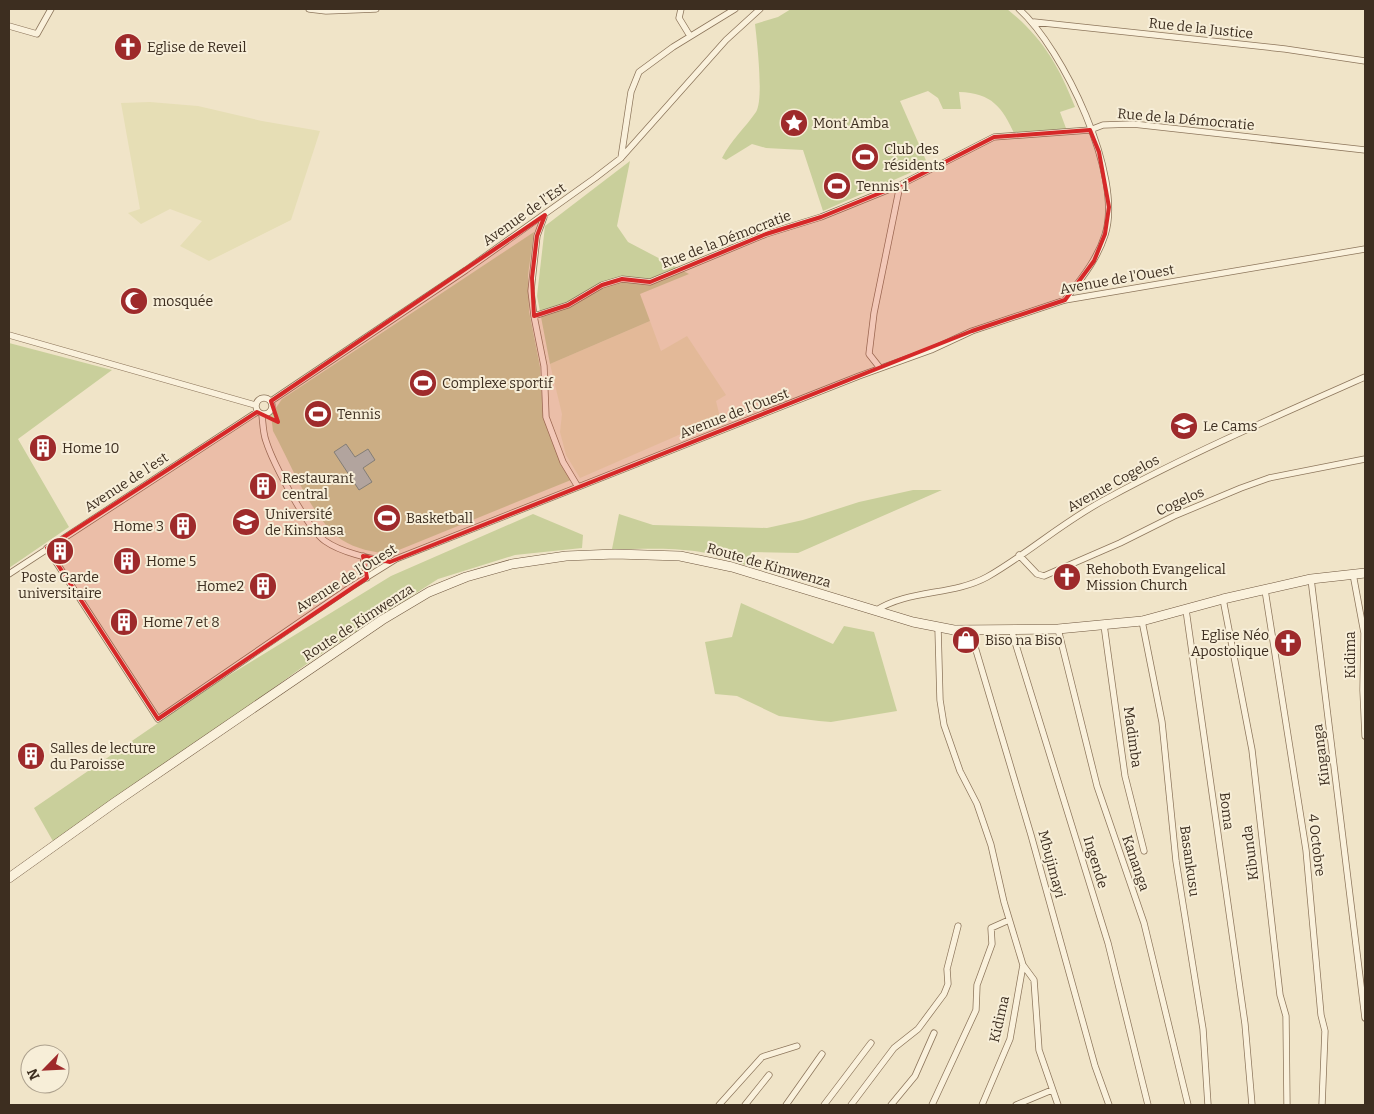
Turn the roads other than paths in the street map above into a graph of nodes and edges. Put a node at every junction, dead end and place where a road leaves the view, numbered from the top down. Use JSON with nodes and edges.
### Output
{"nodes":[{"id":1,"x":51,"y":9,"type":"edge"},
{"id":2,"x":309,"y":9,"type":"edge"},
{"id":3,"x":376,"y":9,"type":"edge"},
{"id":4,"x":682,"y":9,"type":"edge"},
{"id":5,"x":735,"y":9,"type":"edge"},
{"id":6,"x":760,"y":9,"type":"edge"},
{"id":7,"x":1019,"y":9,"type":"edge"},
{"id":8,"x":1034,"y":22,"type":"junction"},
{"id":9,"x":9,"y":26,"type":"edge"},
{"id":10,"x":690,"y":36,"type":"junction"},
{"id":11,"x":1365,"y":61,"type":"edge"},
{"id":12,"x":1090,"y":130,"type":"junction"},
{"id":13,"x":1365,"y":150,"type":"edge"},
{"id":14,"x":621,"y":158,"type":"junction"},
{"id":15,"x":900,"y":185,"type":"junction"},
{"id":16,"x":545,"y":215,"type":"junction"},
{"id":17,"x":1365,"y":249,"type":"edge"},
{"id":18,"x":1065,"y":300,"type":"junction"},
{"id":19,"x":534,"y":316,"type":"junction"},
{"id":20,"x":9,"y":335,"type":"edge"},
{"id":21,"x":880,"y":368,"type":"junction"},
{"id":22,"x":1365,"y":377,"type":"edge"},
{"id":23,"x":271,"y":401,"type":"junction"},
{"id":24,"x":258,"y":411,"type":"junction"},
{"id":25,"x":1365,"y":459,"type":"edge"},
{"id":26,"x":578,"y":487,"type":"junction"},
{"id":27,"x":48,"y":548,"type":"junction"},
{"id":28,"x":1019,"y":555,"type":"junction"},
{"id":29,"x":363,"y":556,"type":"junction"},
{"id":30,"x":390,"y":562,"type":"junction"},
{"id":31,"x":1365,"y":573,"type":"edge"},
{"id":32,"x":9,"y":574,"type":"edge"},
{"id":33,"x":1353,"y":574,"type":"junction"},
{"id":34,"x":366,"y":578,"type":"junction"},
{"id":35,"x":1311,"y":579,"type":"junction"},
{"id":36,"x":1265,"y":590,"type":"junction"},
{"id":37,"x":1223,"y":599,"type":"junction"},
{"id":38,"x":1186,"y":610,"type":"junction"},
{"id":39,"x":875,"y":611,"type":"junction"},
{"id":40,"x":1142,"y":621,"type":"junction"},
{"id":41,"x":1104,"y":625,"type":"junction"},
{"id":42,"x":938,"y":628,"type":"junction"},
{"id":43,"x":1011,"y":629,"type":"junction"},
{"id":44,"x":1058,"y":629,"type":"junction"},
{"id":45,"x":970,"y":630,"type":"junction"},
{"id":46,"x":1365,"y":736,"type":"edge"},
{"id":47,"x":1144,"y":851,"type":"dead end"},
{"id":48,"x":9,"y":878,"type":"edge"},
{"id":49,"x":1009,"y":920,"type":"junction"},
{"id":50,"x":958,"y":926,"type":"dead end"},
{"id":51,"x":1023,"y":965,"type":"junction"},
{"id":52,"x":1365,"y":1018,"type":"edge"},
{"id":53,"x":934,"y":1033,"type":"dead end"},
{"id":54,"x":871,"y":1043,"type":"dead end"},
{"id":55,"x":797,"y":1046,"type":"dead end"},
{"id":56,"x":822,"y":1054,"type":"dead end"},
{"id":57,"x":769,"y":1075,"type":"dead end"},
{"id":58,"x":1052,"y":1090,"type":"junction"},
{"id":59,"x":719,"y":1105,"type":"edge"},
{"id":60,"x":745,"y":1105,"type":"edge"},
{"id":61,"x":786,"y":1105,"type":"edge"},
{"id":62,"x":824,"y":1105,"type":"edge"},
{"id":63,"x":851,"y":1105,"type":"edge"},
{"id":64,"x":891,"y":1105,"type":"edge"},
{"id":65,"x":932,"y":1105,"type":"edge"},
{"id":66,"x":982,"y":1105,"type":"edge"},
{"id":67,"x":1016,"y":1105,"type":"edge"},
{"id":68,"x":1058,"y":1105,"type":"edge"},
{"id":69,"x":1109,"y":1105,"type":"edge"},
{"id":70,"x":1148,"y":1105,"type":"edge"},
{"id":71,"x":1188,"y":1105,"type":"edge"},
{"id":72,"x":1208,"y":1105,"type":"edge"},
{"id":73,"x":1252,"y":1105,"type":"edge"},
{"id":74,"x":1287,"y":1105,"type":"edge"},
{"id":75,"x":1322,"y":1105,"type":"edge"}],
"edges":[{"from":1,"to":9,"type":"street"},
{"from":2,"to":3,"type":"street"},
{"from":4,"to":10,"type":"street"},
{"from":5,"to":10,"type":"street"},
{"from":6,"to":14,"type":"street","name":"Avenue de l'Est"},
{"from":7,"to":8,"type":"street"},
{"from":8,"to":11,"type":"street","name":"Rue de la Justice"},
{"from":8,"to":12,"type":"street"},
{"from":10,"to":14,"type":"street"},
{"from":12,"to":13,"type":"street","name":"Rue de la Démocratie"},
{"from":12,"to":15,"type":"street","name":"Rue de la Démocratie"},
{"from":12,"to":18,"type":"street"},
{"from":14,"to":16,"type":"street","name":"Avenue de l'Est"},
{"from":15,"to":19,"type":"street","name":"Rue de la Démocratie"},
{"from":15,"to":21,"type":"street"},
{"from":16,"to":19,"type":"street"},
{"from":16,"to":23,"type":"street","name":"Avenue de l'Est"},
{"from":17,"to":18,"type":"street","name":"Avenue de l'Ouest"},
{"from":18,"to":21,"type":"street","name":"Avenue de l'Ouest"},
{"from":19,"to":26,"type":"street"},
{"from":20,"to":24,"type":"street"},
{"from":21,"to":26,"type":"street","name":"Avenue de l'Ouest"},
{"from":22,"to":28,"type":"street","name":"Avenue Cogelos"},
{"from":23,"to":24,"type":"street","name":"Avenue de l'Est"},
{"from":23,"to":24,"type":"street","name":"Avenue de l'Est"},
{"from":24,"to":27,"type":"street","name":"Avenue de l'est"},
{"from":24,"to":29,"type":"street"},
{"from":25,"to":28,"type":"street","name":"Cogelos"},
{"from":26,"to":30,"type":"street","name":"Avenue de l'Ouest"},
{"from":27,"to":32,"type":"street","name":"Avenue de l'est"},
{"from":27,"to":34,"type":"street","name":"Avenue de l'Ouest"},
{"from":28,"to":39,"type":"street","name":"Avenue Cogelos"},
{"from":29,"to":30,"type":"street"},
{"from":29,"to":34,"type":"street"},
{"from":30,"to":34,"type":"street","name":"Avenue de l'Ouest"},
{"from":31,"to":33,"type":"street","name":"Route de Kimwenza"},
{"from":33,"to":35,"type":"street","name":"Route de Kimwenza"},
{"from":33,"to":46,"type":"street","name":"Kidima"},
{"from":35,"to":36,"type":"street","name":"Route de Kimwenza"},
{"from":35,"to":52,"type":"street","name":"Kinganga"},
{"from":36,"to":37,"type":"street","name":"Route de Kimwenza"},
{"from":36,"to":75,"type":"street","name":"4 Octobre"},
{"from":37,"to":38,"type":"street","name":"Route de Kimwenza"},
{"from":37,"to":74,"type":"street","name":"Kibunda"},
{"from":38,"to":40,"type":"street","name":"Route de Kimwenza"},
{"from":38,"to":73,"type":"street","name":"Boma"},
{"from":39,"to":42,"type":"street","name":"Route de Kimwenza"},
{"from":39,"to":48,"type":"street","name":"Route de Kimwenza"},
{"from":40,"to":41,"type":"street","name":"Route de Kimwenza"},
{"from":40,"to":72,"type":"street","name":"Basankusu"},
{"from":41,"to":44,"type":"street","name":"Route de Kimwenza"},
{"from":41,"to":47,"type":"street","name":"Madimba"},
{"from":42,"to":45,"type":"street","name":"Route de Kimwenza"},
{"from":42,"to":49,"type":"street"},
{"from":43,"to":44,"type":"street","name":"Route de Kimwenza"},
{"from":43,"to":45,"type":"street","name":"Route de Kimwenza"},
{"from":43,"to":70,"type":"street","name":"Ingende"},
{"from":44,"to":71,"type":"street","name":"Kananga"},
{"from":45,"to":69,"type":"street","name":"Mbujimayi"},
{"from":49,"to":51,"type":"street"},
{"from":49,"to":65,"type":"street"},
{"from":50,"to":63,"type":"street"},
{"from":51,"to":58,"type":"street"},
{"from":51,"to":66,"type":"street","name":"Kidima"},
{"from":53,"to":64,"type":"street"},
{"from":54,"to":62,"type":"street"},
{"from":55,"to":59,"type":"street"},
{"from":56,"to":61,"type":"street"},
{"from":57,"to":60,"type":"street"},
{"from":58,"to":67,"type":"street"},
{"from":58,"to":68,"type":"street"}]}
